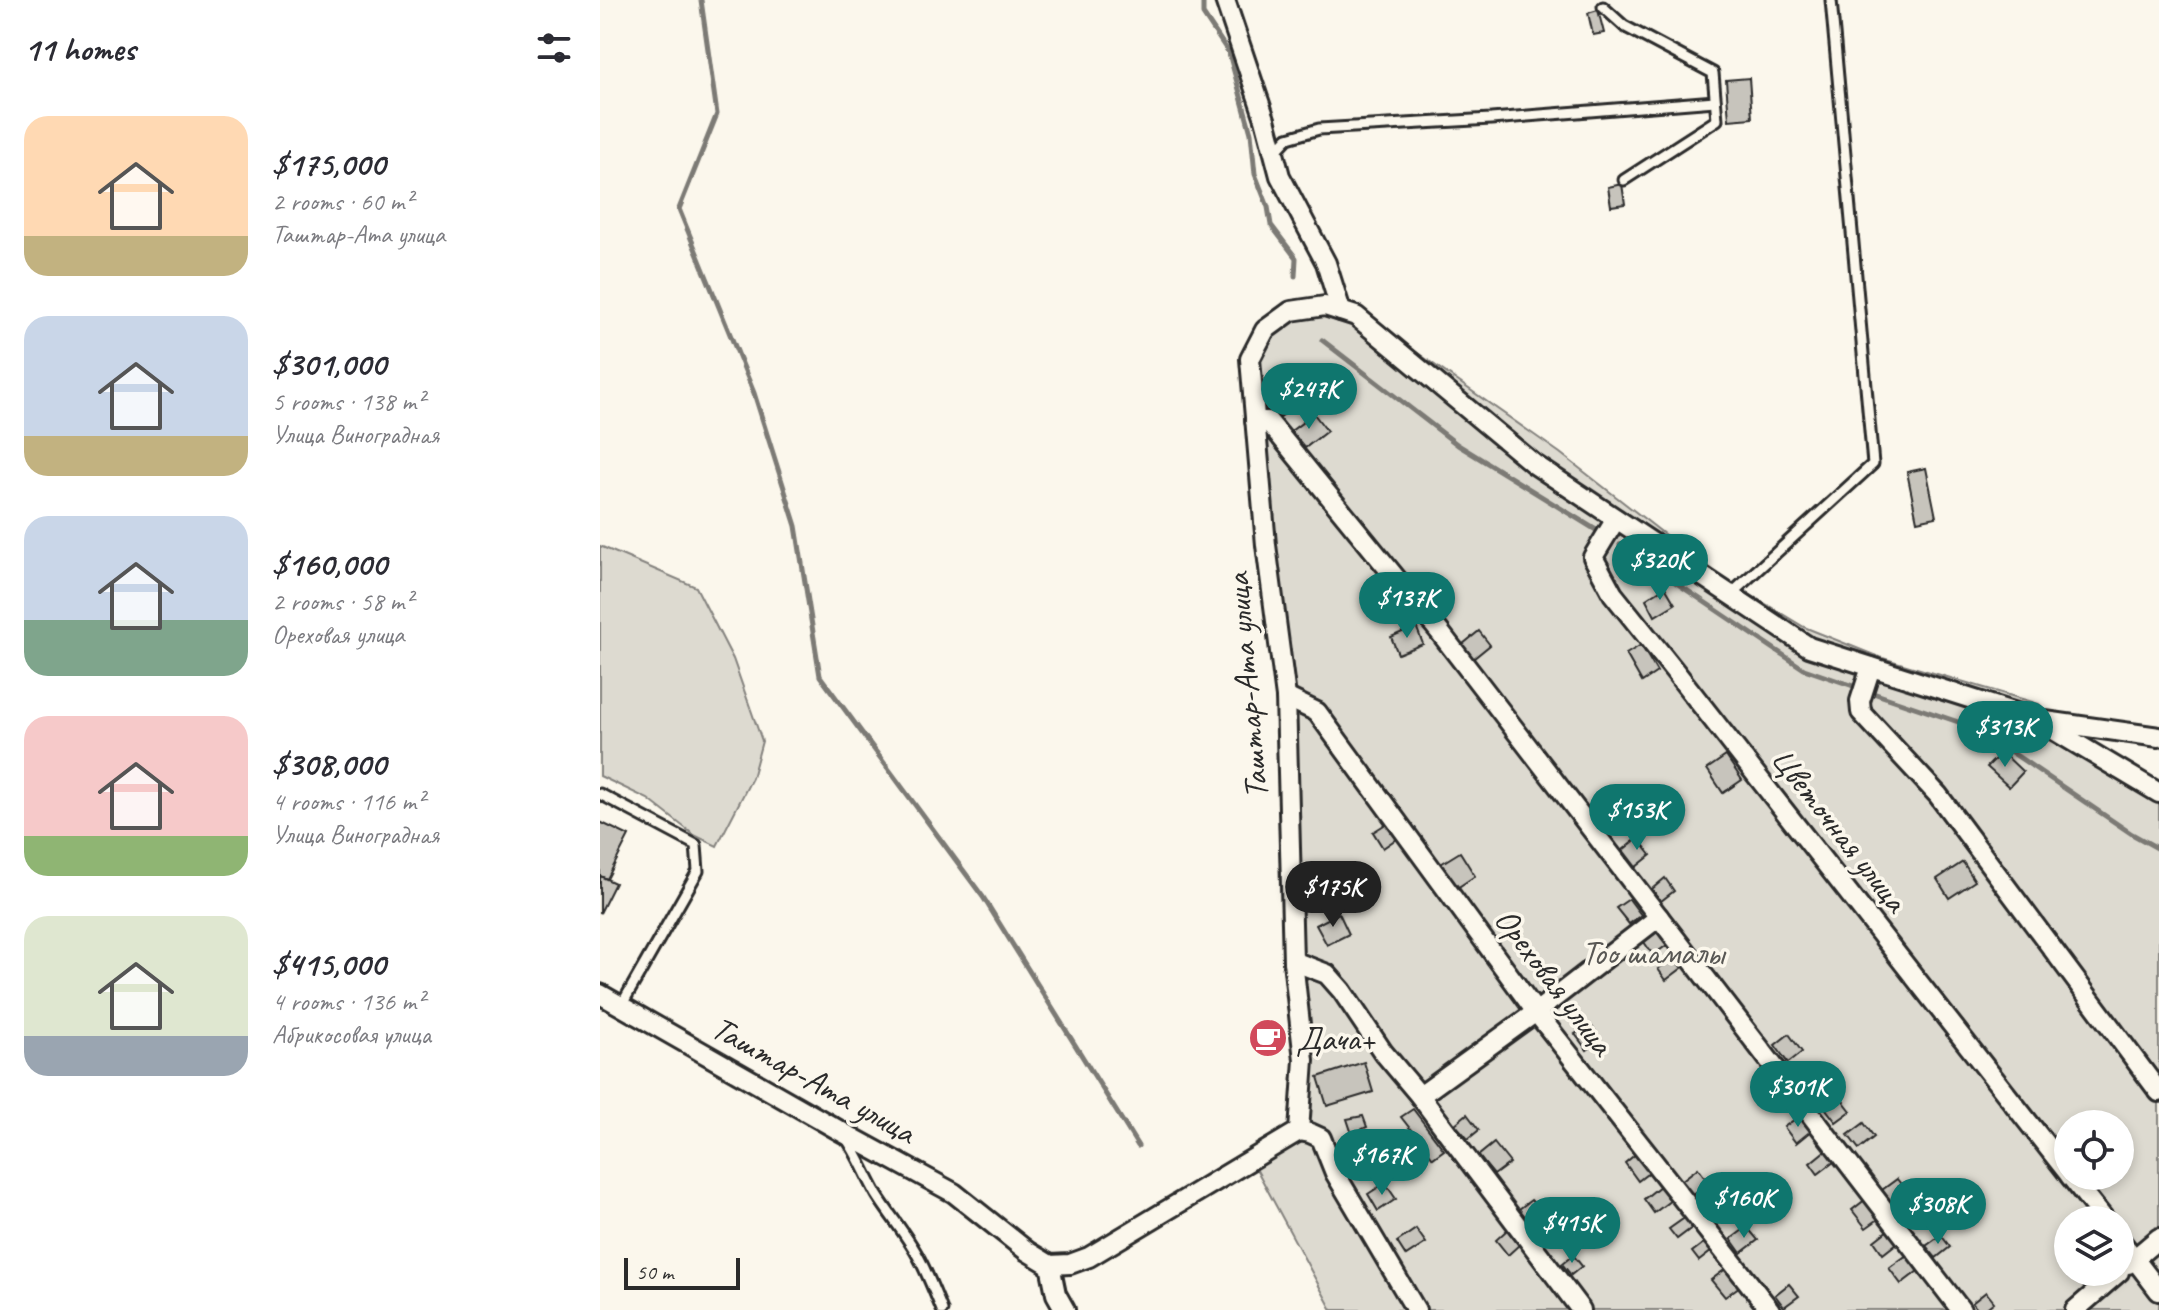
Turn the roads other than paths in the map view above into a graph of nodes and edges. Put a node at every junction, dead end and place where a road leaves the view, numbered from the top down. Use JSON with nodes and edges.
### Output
{"nodes":[{"id":1,"x":1225,"y":0,"type":"edge"},
{"id":2,"x":1831,"y":0,"type":"edge"},
{"id":3,"x":1603,"y":7,"type":"dead end"},
{"id":4,"x":1715,"y":101,"type":"junction"},
{"id":5,"x":1274,"y":153,"type":"junction"},
{"id":6,"x":1624,"y":180,"type":"dead end"},
{"id":7,"x":1341,"y":311,"type":"junction"},
{"id":8,"x":1255,"y":421,"type":"junction"},
{"id":9,"x":1616,"y":519,"type":"junction"},
{"id":10,"x":1730,"y":595,"type":"junction"},
{"id":11,"x":1871,"y":667,"type":"junction"},
{"id":12,"x":1286,"y":697,"type":"junction"},
{"id":13,"x":2038,"y":720,"type":"junction"},
{"id":14,"x":2159,"y":737,"type":"edge"},
{"id":15,"x":2159,"y":793,"type":"edge"},
{"id":16,"x":600,"y":794,"type":"edge"},
{"id":17,"x":1659,"y":917,"type":"junction"},
{"id":18,"x":1293,"y":961,"type":"junction"},
{"id":19,"x":600,"y":994,"type":"edge"},
{"id":20,"x":621,"y":1006,"type":"junction"},
{"id":21,"x":1536,"y":1012,"type":"junction"},
{"id":22,"x":2159,"y":1092,"type":"edge"},
{"id":23,"x":1420,"y":1096,"type":"junction"},
{"id":24,"x":1299,"y":1131,"type":"junction"},
{"id":25,"x":842,"y":1132,"type":"junction"},
{"id":26,"x":2054,"y":1156,"type":"edge"},
{"id":27,"x":2081,"y":1190,"type":"edge"},
{"id":28,"x":2094,"y":1206,"type":"edge"},
{"id":29,"x":2159,"y":1238,"type":"edge"},
{"id":30,"x":2135,"y":1259,"type":"joint"},
{"id":31,"x":1050,"y":1265,"type":"junction"},
{"id":32,"x":2103,"y":1286,"type":"edge"},
{"id":33,"x":2159,"y":1291,"type":"edge"},
{"id":34,"x":942,"y":1310,"type":"edge"},
{"id":35,"x":1065,"y":1310,"type":"edge"},
{"id":36,"x":1416,"y":1310,"type":"edge"},
{"id":37,"x":1581,"y":1310,"type":"edge"},
{"id":38,"x":1770,"y":1310,"type":"edge"},
{"id":39,"x":1961,"y":1310,"type":"edge"},
{"id":40,"x":2075,"y":1310,"type":"edge"}],
"edges":[{"from":1,"to":5,"type":"street"},
{"from":2,"to":10,"type":"lane"},
{"from":3,"to":4,"type":"lane"},
{"from":4,"to":5,"type":"lane"},
{"from":4,"to":6,"type":"lane"},
{"from":5,"to":7,"type":"street"},
{"from":7,"to":8,"type":"street","name":"Таштар-Ата улица"},
{"from":7,"to":9,"type":"street","name":"Таштар-Ата улица"},
{"from":8,"to":12,"type":"street","name":"Таштар-Ата улица"},
{"from":8,"to":17,"type":"street"},
{"from":9,"to":10,"type":"street","name":"Таштар-Ата улица"},
{"from":9,"to":26,"type":"street","name":"Цветочная улица"},
{"from":10,"to":11,"type":"street","name":"Таштар-Ата улица"},
{"from":11,"to":13,"type":"street","name":"Таштар-Ата улица"},
{"from":11,"to":22,"type":"street"},
{"from":12,"to":18,"type":"street","name":"Таштар-Ата улица"},
{"from":12,"to":21,"type":"street","name":"Ореховая улица"},
{"from":13,"to":14,"type":"street"},
{"from":13,"to":15,"type":"street"},
{"from":16,"to":20,"type":"lane"},
{"from":17,"to":21,"type":"street"},
{"from":17,"to":39,"type":"street"},
{"from":18,"to":23,"type":"street"},
{"from":18,"to":24,"type":"street","name":"Таштар-Ата улица"},
{"from":19,"to":20,"type":"street","name":"Таштар-Ата улица"},
{"from":20,"to":25,"type":"street","name":"Таштар-Ата улица"},
{"from":21,"to":23,"type":"street"},
{"from":21,"to":38,"type":"street","name":"Ореховая улица"},
{"from":23,"to":37,"type":"street"},
{"from":24,"to":31,"type":"street"},
{"from":24,"to":36,"type":"street"},
{"from":25,"to":31,"type":"street","name":"Таштар-Ата улица"},
{"from":25,"to":34,"type":"lane"},
{"from":27,"to":28,"type":"street","name":"Цветочная улица"},
{"from":29,"to":30,"type":"street"},
{"from":30,"to":33,"type":"street"},
{"from":31,"to":35,"type":"street"},
{"from":32,"to":40,"type":"street"}]}
